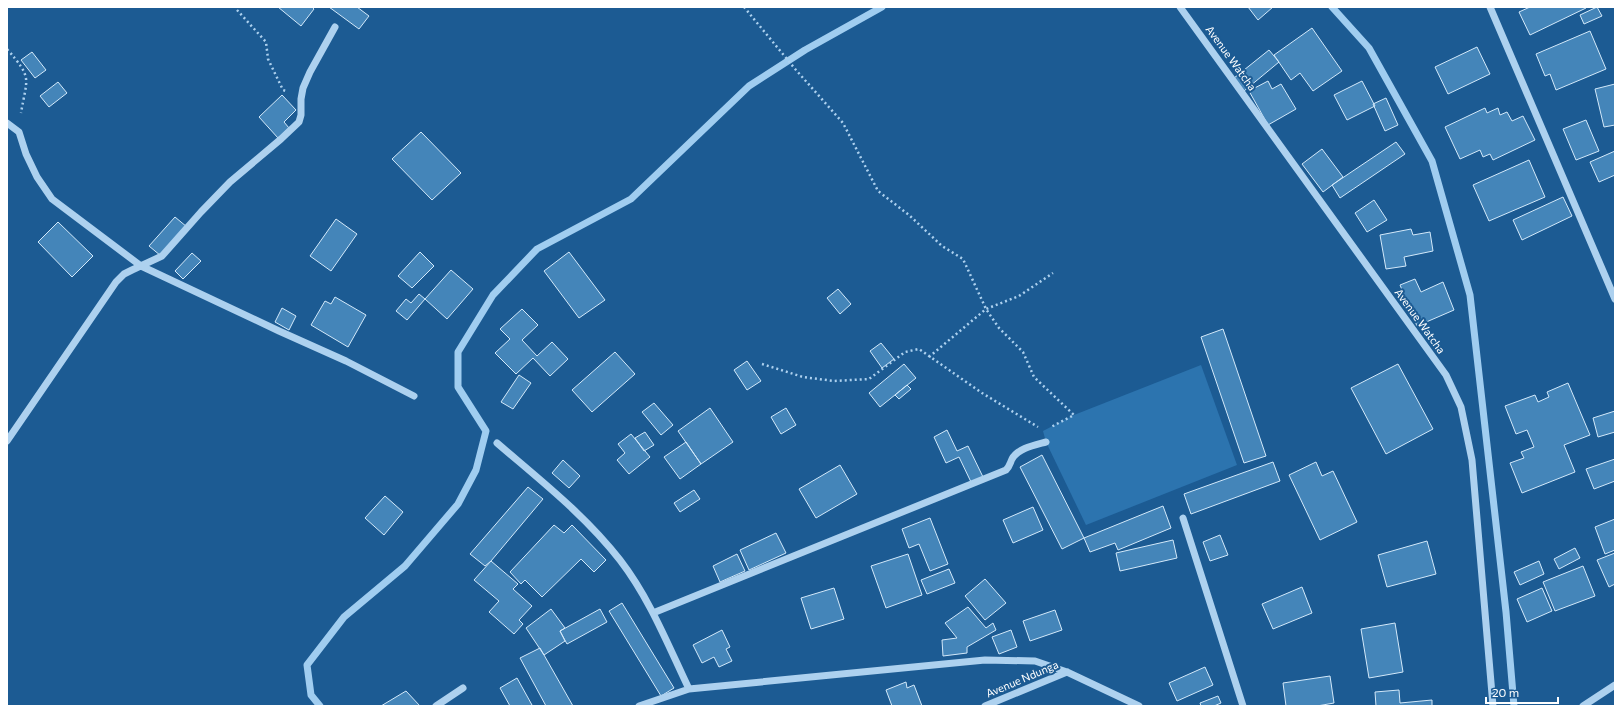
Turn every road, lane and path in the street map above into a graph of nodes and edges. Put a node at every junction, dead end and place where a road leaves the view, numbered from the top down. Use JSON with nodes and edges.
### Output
{"nodes":[{"id":1,"x":744,"y":7,"type":"edge"},
{"id":2,"x":1180,"y":7,"type":"edge"},
{"id":3,"x":1490,"y":7,"type":"edge"},
{"id":4,"x":237,"y":10,"type":"dead end"},
{"id":5,"x":335,"y":27,"type":"dead end"},
{"id":6,"x":7,"y":49,"type":"edge"},
{"id":7,"x":301,"y":99,"type":"junction"},
{"id":8,"x":7,"y":123,"type":"edge"},
{"id":9,"x":19,"y":132,"type":"junction"},
{"id":10,"x":141,"y":266,"type":"junction"},
{"id":11,"x":1053,"y":273,"type":"dead end"},
{"id":12,"x":1615,"y":298,"type":"edge"},
{"id":13,"x":986,"y":309,"type":"junction"},
{"id":14,"x":929,"y":357,"type":"junction"},
{"id":15,"x":762,"y":364,"type":"dead end"},
{"id":16,"x":414,"y":396,"type":"dead end"},
{"id":17,"x":1043,"y":431,"type":"junction"},
{"id":18,"x":7,"y":441,"type":"edge"},
{"id":19,"x":497,"y":442,"type":"dead end"},
{"id":20,"x":1046,"y":442,"type":"joint"},
{"id":21,"x":1183,"y":518,"type":"dead end"},
{"id":22,"x":653,"y":613,"type":"junction"},
{"id":23,"x":1067,"y":672,"type":"junction"},
{"id":24,"x":1615,"y":685,"type":"edge"},
{"id":25,"x":463,"y":688,"type":"dead end"},
{"id":26,"x":689,"y":689,"type":"junction"},
{"id":27,"x":436,"y":706,"type":"edge"},
{"id":28,"x":639,"y":706,"type":"edge"},
{"id":29,"x":985,"y":706,"type":"edge"},
{"id":30,"x":1139,"y":706,"type":"edge"},
{"id":31,"x":1243,"y":706,"type":"edge"},
{"id":32,"x":1493,"y":706,"type":"edge"},
{"id":33,"x":1583,"y":706,"type":"edge"}],
"edges":[{"from":1,"to":13,"type":"path"},
{"from":2,"to":32,"type":"street","name":"Avenue Watcha"},
{"from":3,"to":12,"type":"street"},
{"from":4,"to":7,"type":"path"},
{"from":5,"to":7,"type":"street"},
{"from":6,"to":9,"type":"path"},
{"from":7,"to":10,"type":"street"},
{"from":8,"to":9,"type":"street"},
{"from":9,"to":10,"type":"street"},
{"from":10,"to":16,"type":"street"},
{"from":10,"to":18,"type":"street"},
{"from":11,"to":13,"type":"path"},
{"from":13,"to":14,"type":"path"},
{"from":13,"to":17,"type":"path"},
{"from":14,"to":15,"type":"path"},
{"from":14,"to":17,"type":"path"},
{"from":17,"to":20,"type":"path"},
{"from":19,"to":22,"type":"street"},
{"from":20,"to":22,"type":"street"},
{"from":21,"to":31,"type":"street"},
{"from":22,"to":26,"type":"street"},
{"from":23,"to":26,"type":"street"},
{"from":23,"to":29,"type":"street","name":"Avenue Ndunga"},
{"from":23,"to":30,"type":"street"},
{"from":24,"to":33,"type":"street"},
{"from":25,"to":27,"type":"street"},
{"from":26,"to":28,"type":"street"}]}
